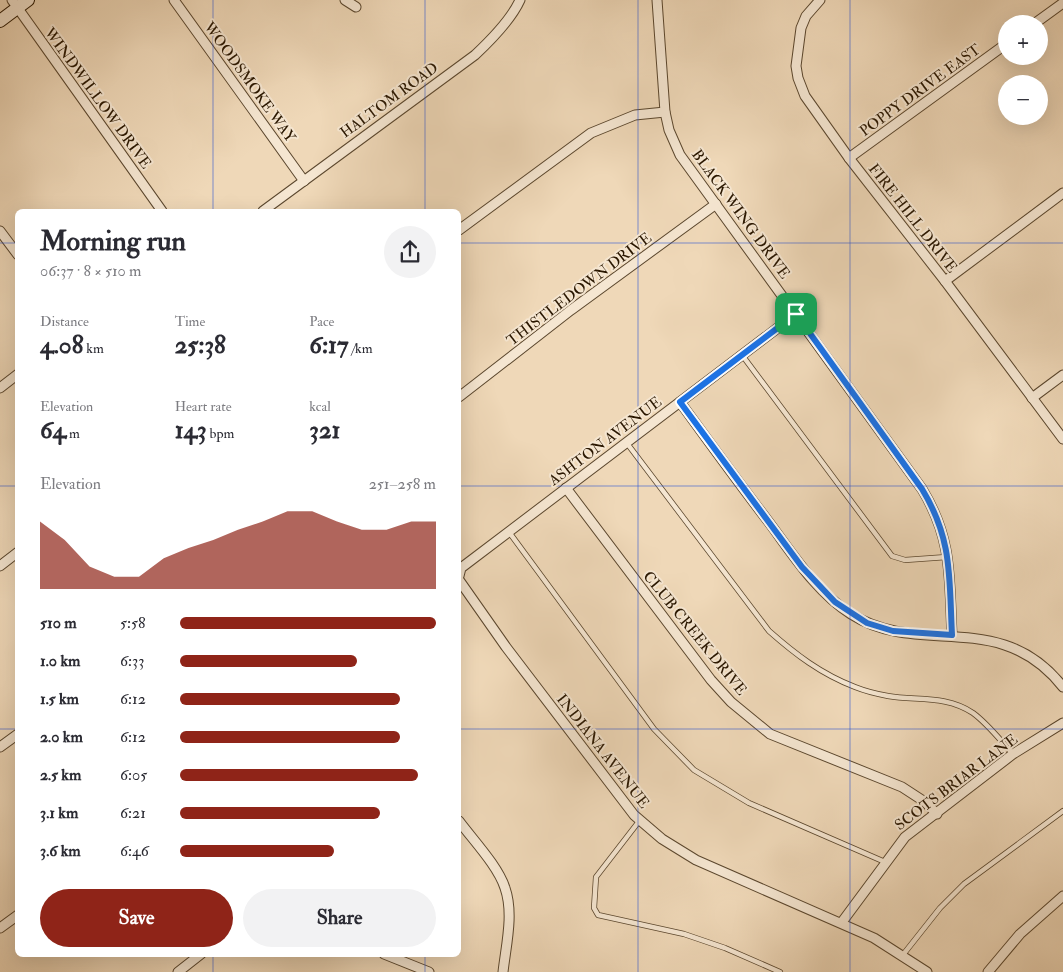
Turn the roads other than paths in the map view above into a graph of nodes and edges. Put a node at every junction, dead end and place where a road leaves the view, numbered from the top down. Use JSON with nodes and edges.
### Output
{"nodes":[{"id":1,"x":28,"y":0,"type":"edge"},
{"id":2,"x":174,"y":0,"type":"edge"},
{"id":3,"x":345,"y":0,"type":"edge"},
{"id":4,"x":520,"y":0,"type":"edge"},
{"id":5,"x":657,"y":0,"type":"edge"},
{"id":6,"x":820,"y":0,"type":"edge"},
{"id":7,"x":1063,"y":2,"type":"edge"},
{"id":8,"x":14,"y":4,"type":"edge"},
{"id":9,"x":356,"y":7,"type":"dead end"},
{"id":10,"x":1046,"y":15,"type":"edge"},
{"id":11,"x":0,"y":21,"type":"edge"},
{"id":12,"x":998,"y":50,"type":"edge"},
{"id":13,"x":665,"y":112,"type":"junction"},
{"id":14,"x":849,"y":158,"type":"junction"},
{"id":15,"x":304,"y":181,"type":"junction"},
{"id":16,"x":1063,"y":193,"type":"edge"},
{"id":17,"x":716,"y":204,"type":"junction"},
{"id":18,"x":161,"y":209,"type":"edge"},
{"id":19,"x":266,"y":209,"type":"edge"},
{"id":20,"x":461,"y":229,"type":"edge"},
{"id":21,"x":0,"y":231,"type":"edge"},
{"id":22,"x":15,"y":251,"type":"edge"},
{"id":23,"x":945,"y":281,"type":"junction"},
{"id":24,"x":796,"y":314,"type":"junction"},
{"id":25,"x":742,"y":355,"type":"junction"},
{"id":26,"x":1063,"y":375,"type":"edge"},
{"id":27,"x":15,"y":376,"type":"edge"},
{"id":28,"x":0,"y":388,"type":"edge"},
{"id":29,"x":461,"y":395,"type":"edge"},
{"id":30,"x":1032,"y":398,"type":"junction"},
{"id":31,"x":680,"y":402,"type":"junction"},
{"id":32,"x":1063,"y":439,"type":"edge"},
{"id":33,"x":626,"y":442,"type":"junction"},
{"id":34,"x":566,"y":488,"type":"junction"},
{"id":35,"x":509,"y":532,"type":"junction"},
{"id":36,"x":15,"y":554,"type":"edge"},
{"id":37,"x":948,"y":556,"type":"junction"},
{"id":38,"x":0,"y":566,"type":"edge"},
{"id":39,"x":461,"y":568,"type":"edge"},
{"id":40,"x":461,"y":581,"type":"edge"},
{"id":41,"x":952,"y":635,"type":"junction"},
{"id":42,"x":1063,"y":687,"type":"edge"},
{"id":43,"x":1063,"y":724,"type":"edge"},
{"id":44,"x":15,"y":736,"type":"edge"},
{"id":45,"x":0,"y":747,"type":"edge"},
{"id":46,"x":1013,"y":754,"type":"junction"},
{"id":47,"x":1063,"y":811,"type":"edge"},
{"id":48,"x":937,"y":814,"type":"junction"},
{"id":49,"x":640,"y":820,"type":"junction"},
{"id":50,"x":461,"y":824,"type":"edge"},
{"id":51,"x":885,"y":862,"type":"junction"},
{"id":52,"x":1063,"y":896,"type":"edge"},
{"id":53,"x":15,"y":916,"type":"edge"},
{"id":54,"x":842,"y":922,"type":"junction"},
{"id":55,"x":0,"y":928,"type":"edge"},
{"id":56,"x":902,"y":956,"type":"junction"},
{"id":57,"x":198,"y":957,"type":"edge"},
{"id":58,"x":391,"y":957,"type":"edge"},
{"id":59,"x":178,"y":972,"type":"edge"},
{"id":60,"x":428,"y":972,"type":"edge"},
{"id":61,"x":503,"y":972,"type":"edge"},
{"id":62,"x":780,"y":972,"type":"edge"},
{"id":63,"x":927,"y":972,"type":"edge"},
{"id":64,"x":988,"y":972,"type":"edge"}],
"edges":[{"from":1,"to":8,"type":"main road"},
{"from":2,"to":15,"type":"street","name":"WOODSMOKE WAY"},
{"from":3,"to":9,"type":"street"},
{"from":4,"to":15,"type":"street","name":"HALTOM ROAD"},
{"from":5,"to":13,"type":"street","name":"BLACK WING DRIVE"},
{"from":6,"to":14,"type":"street","name":"FIRE HILL DRIVE"},
{"from":7,"to":10,"type":"street"},
{"from":8,"to":11,"type":"main road"},
{"from":8,"to":18,"type":"street","name":"WINDWILLOW DRIVE"},
{"from":12,"to":14,"type":"street","name":"POPPY DRIVE EAST"},
{"from":13,"to":17,"type":"street","name":"BLACK WING DRIVE"},
{"from":13,"to":20,"type":"street"},
{"from":14,"to":23,"type":"street","name":"FIRE HILL DRIVE"},
{"from":15,"to":19,"type":"street","name":"HALTOM ROAD"},
{"from":16,"to":23,"type":"street"},
{"from":17,"to":24,"type":"street","name":"BLACK WING DRIVE"},
{"from":17,"to":29,"type":"street","name":"THISTLEDOWN DRIVE"},
{"from":21,"to":22,"type":"street"},
{"from":23,"to":30,"type":"street","name":"FIRE HILL DRIVE"},
{"from":24,"to":25,"type":"street","name":"ASHTON AVENUE"},
{"from":24,"to":37,"type":"street","name":"BLACK WING DRIVE"},
{"from":25,"to":31,"type":"street","name":"ASHTON AVENUE"},
{"from":25,"to":37,"type":"lane"},
{"from":26,"to":30,"type":"street"},
{"from":27,"to":28,"type":"street"},
{"from":30,"to":32,"type":"street","name":"FIRE HILL DRIVE"},
{"from":31,"to":33,"type":"street","name":"ASHTON AVENUE"},
{"from":31,"to":41,"type":"street"},
{"from":33,"to":34,"type":"street","name":"ASHTON AVENUE"},
{"from":33,"to":46,"type":"lane"},
{"from":34,"to":35,"type":"street","name":"ASHTON AVENUE"},
{"from":34,"to":48,"type":"street","name":"CLUB CREEK DRIVE"},
{"from":35,"to":39,"type":"street","name":"ASHTON AVENUE"},
{"from":35,"to":51,"type":"lane"},
{"from":36,"to":38,"type":"street"},
{"from":37,"to":41,"type":"street","name":"BLACK WING DRIVE"},
{"from":40,"to":49,"type":"street","name":"INDIANA AVENUE"},
{"from":41,"to":42,"type":"street"},
{"from":43,"to":46,"type":"street","name":"SCOTS BRIAR LANE"},
{"from":44,"to":45,"type":"street"},
{"from":46,"to":48,"type":"street","name":"SCOTS BRIAR LANE"},
{"from":47,"to":56,"type":"lane"},
{"from":48,"to":51,"type":"street","name":"SCOTS BRIAR LANE"},
{"from":49,"to":54,"type":"street","name":"INDIANA AVENUE"},
{"from":49,"to":62,"type":"lane"},
{"from":50,"to":61,"type":"street"},
{"from":51,"to":54,"type":"street","name":"SCOTS BRIAR LANE"},
{"from":52,"to":64,"type":"street"},
{"from":53,"to":55,"type":"street"},
{"from":54,"to":56,"type":"street","name":"INDIANA AVENUE"},
{"from":56,"to":63,"type":"street","name":"INDIANA AVENUE"},
{"from":57,"to":59,"type":"street"},
{"from":58,"to":60,"type":"street"}]}
